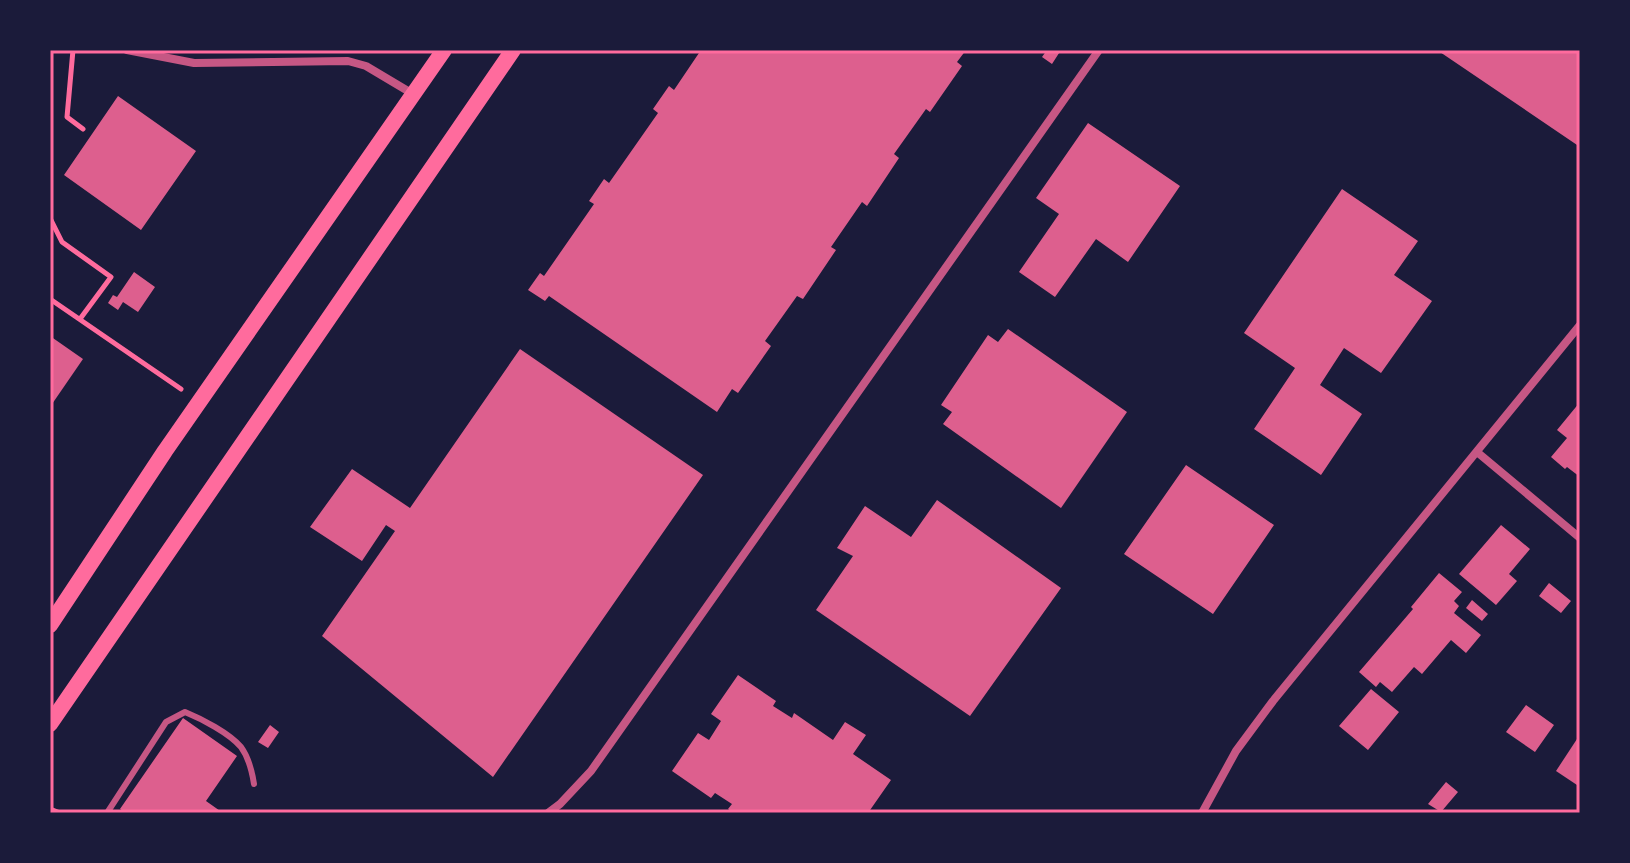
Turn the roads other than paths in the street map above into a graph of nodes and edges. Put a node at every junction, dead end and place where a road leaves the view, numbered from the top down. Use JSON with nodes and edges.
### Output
{"nodes":[{"id":1,"x":127,"y":50,"type":"edge"},
{"id":2,"x":444,"y":50,"type":"edge"},
{"id":3,"x":513,"y":50,"type":"edge"},
{"id":4,"x":1099,"y":50,"type":"edge"},
{"id":5,"x":413,"y":94,"type":"junction"},
{"id":6,"x":1580,"y":325,"type":"edge"},
{"id":7,"x":1477,"y":452,"type":"junction"},
{"id":8,"x":1580,"y":538,"type":"edge"},
{"id":9,"x":50,"y":625,"type":"edge"},
{"id":10,"x":50,"y":724,"type":"edge"},
{"id":11,"x":254,"y":784,"type":"dead end"},
{"id":12,"x":107,"y":813,"type":"edge"},
{"id":13,"x":548,"y":813,"type":"edge"},
{"id":14,"x":1202,"y":813,"type":"edge"}],
"edges":[{"from":1,"to":5,"type":"street"},
{"from":2,"to":5,"type":"main road"},
{"from":3,"to":10,"type":"main road"},
{"from":4,"to":13,"type":"street"},
{"from":5,"to":9,"type":"main road"},
{"from":6,"to":7,"type":"street"},
{"from":7,"to":8,"type":"street"},
{"from":7,"to":14,"type":"street"},
{"from":11,"to":12,"type":"lane"}]}
